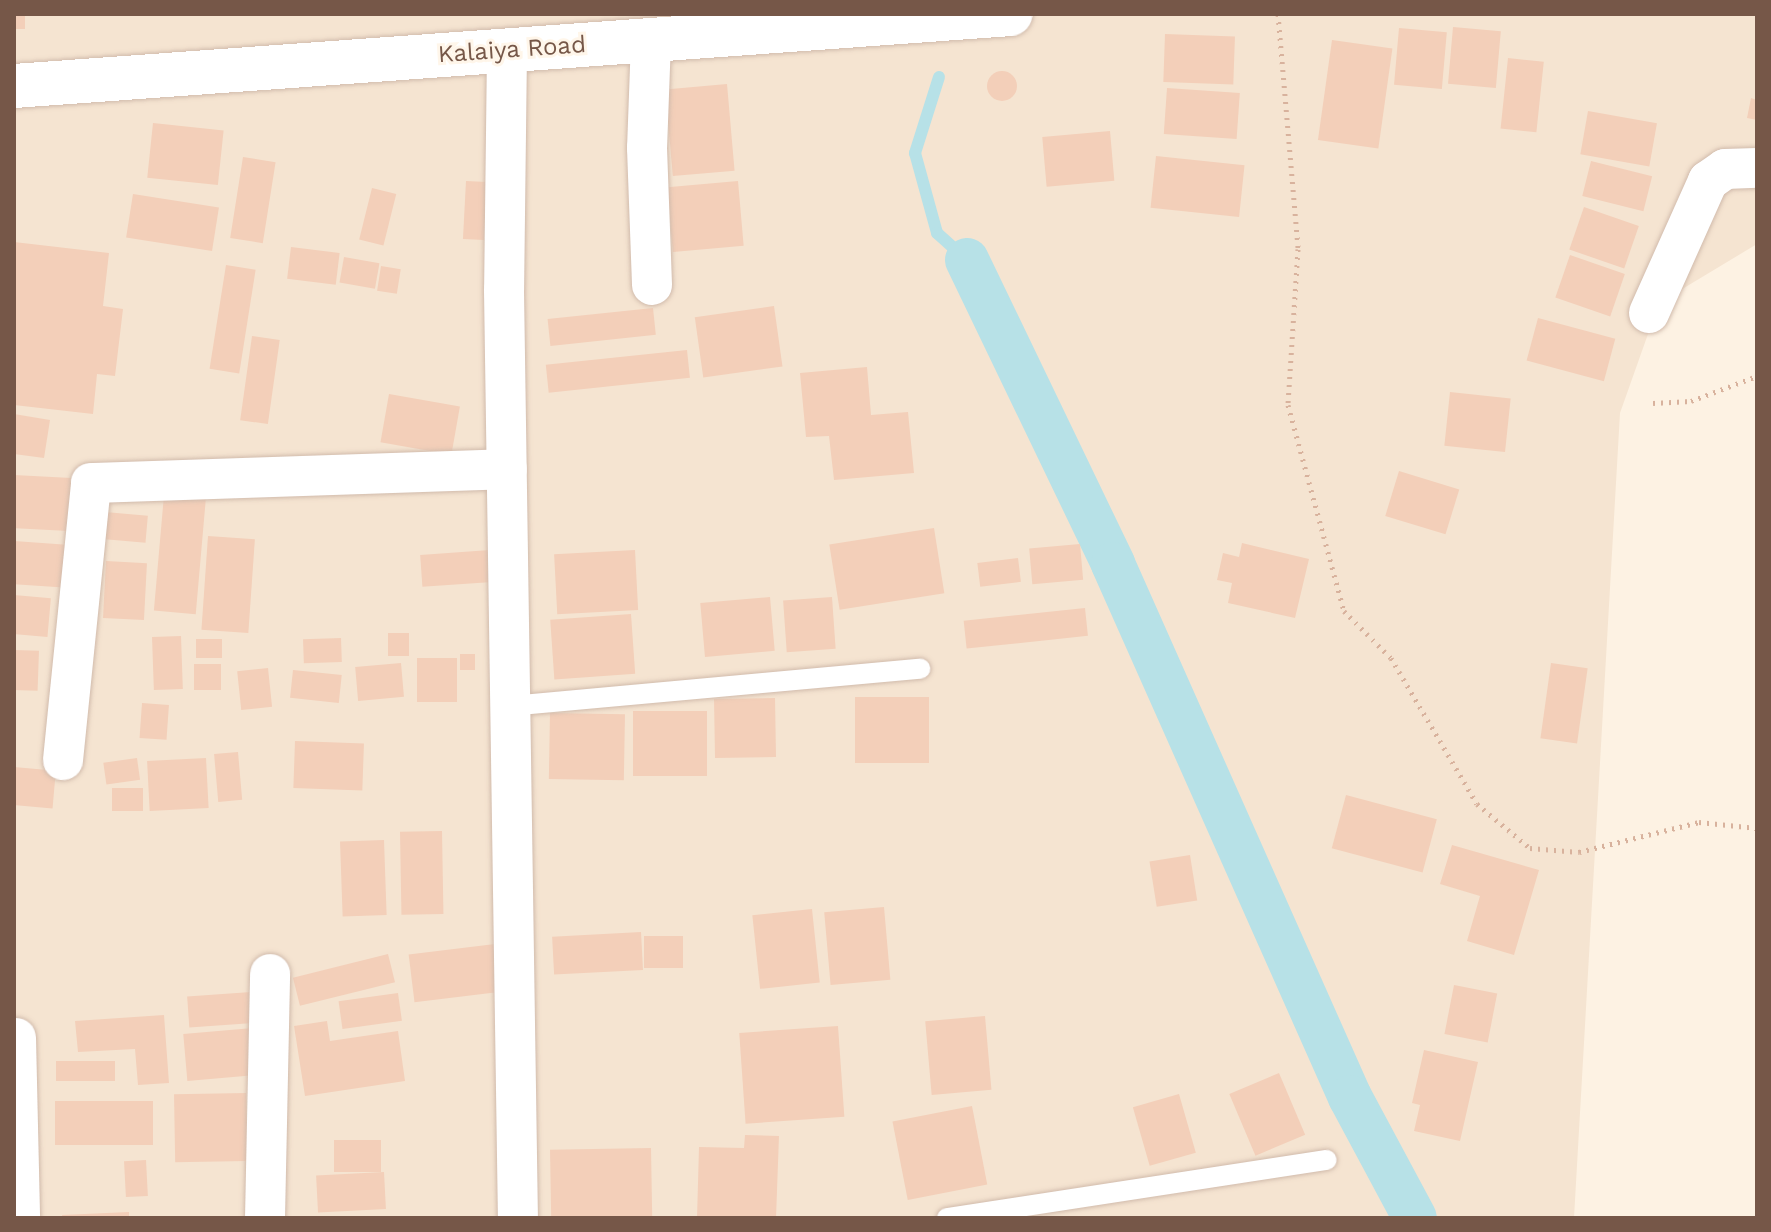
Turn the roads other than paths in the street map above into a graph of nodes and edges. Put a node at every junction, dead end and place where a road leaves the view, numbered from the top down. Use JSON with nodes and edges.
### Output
{"nodes":[{"id":1,"x":1010,"y":14,"type":"edge"},
{"id":2,"x":868,"y":20,"type":"edge"},
{"id":3,"x":651,"y":40,"type":"junction"},
{"id":4,"x":507,"y":51,"type":"junction"},
{"id":5,"x":14,"y":86,"type":"edge"},
{"id":6,"x":1757,"y":168,"type":"edge"},
{"id":7,"x":652,"y":285,"type":"dead end"},
{"id":8,"x":1649,"y":313,"type":"dead end"},
{"id":9,"x":507,"y":469,"type":"junction"},
{"id":10,"x":920,"y":669,"type":"dead end"},
{"id":11,"x":510,"y":706,"type":"junction"},
{"id":12,"x":63,"y":760,"type":"dead end"},
{"id":13,"x":270,"y":974,"type":"dead end"},
{"id":14,"x":16,"y":1038,"type":"dead end"},
{"id":15,"x":1327,"y":1160,"type":"dead end"},
{"id":16,"x":20,"y":1218,"type":"edge"},
{"id":17,"x":265,"y":1218,"type":"edge"},
{"id":18,"x":518,"y":1218,"type":"edge"},
{"id":19,"x":947,"y":1218,"type":"edge"}],
"edges":[{"from":1,"to":2,"type":"main road","name":"Kalaiya Road"},
{"from":2,"to":3,"type":"main road","name":"Kalaiya Road"},
{"from":3,"to":4,"type":"main road","name":"Kalaiya Road"},
{"from":3,"to":7,"type":"street"},
{"from":4,"to":5,"type":"main road","name":"Kalaiya Road"},
{"from":4,"to":9,"type":"street"},
{"from":6,"to":8,"type":"street"},
{"from":9,"to":11,"type":"street"},
{"from":9,"to":12,"type":"street"},
{"from":10,"to":11,"type":"lane"},
{"from":11,"to":18,"type":"street"},
{"from":13,"to":17,"type":"street"},
{"from":14,"to":16,"type":"street"},
{"from":15,"to":19,"type":"lane"}]}
